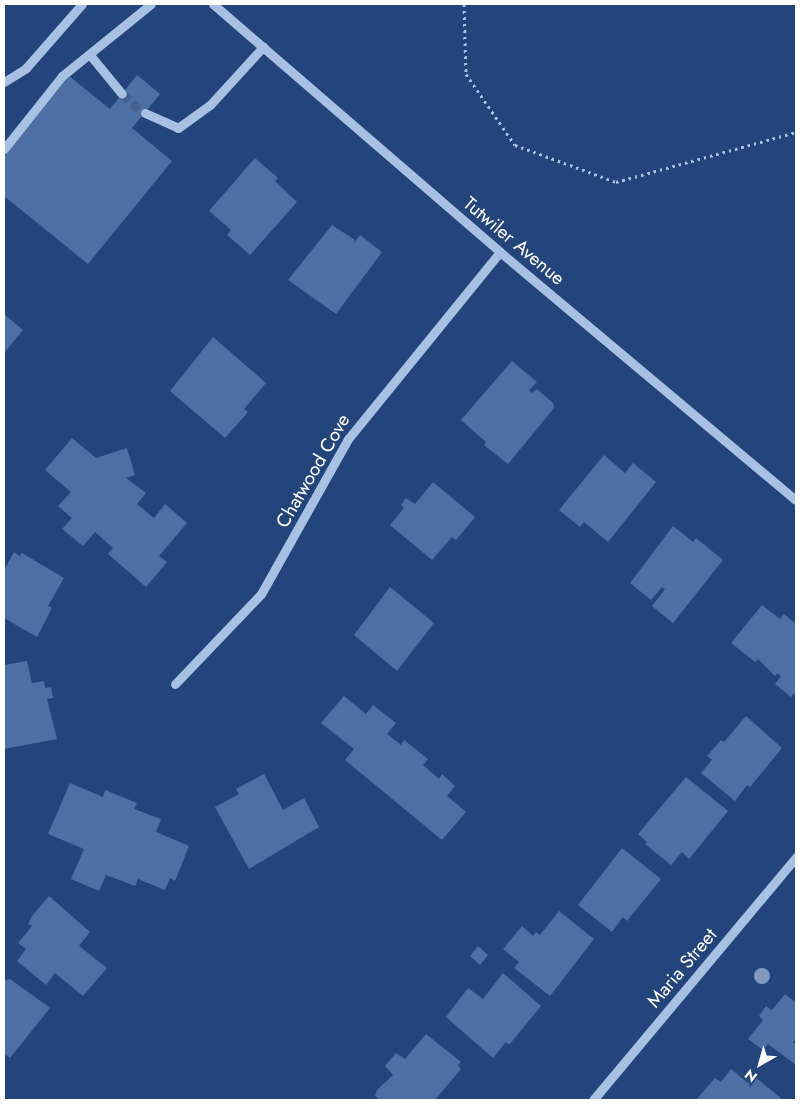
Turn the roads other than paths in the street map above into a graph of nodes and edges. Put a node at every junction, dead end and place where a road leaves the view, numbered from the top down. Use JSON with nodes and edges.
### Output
{"nodes":[{"id":1,"x":82,"y":4,"type":"edge"},
{"id":2,"x":151,"y":4,"type":"edge"},
{"id":3,"x":213,"y":4,"type":"edge"},
{"id":4,"x":263,"y":47,"type":"junction"},
{"id":5,"x":90,"y":55,"type":"junction"},
{"id":6,"x":4,"y":82,"type":"edge"},
{"id":7,"x":122,"y":94,"type":"tunnel mouth"},
{"id":8,"x":144,"y":113,"type":"tunnel mouth"},
{"id":9,"x":4,"y":148,"type":"edge"},
{"id":10,"x":500,"y":252,"type":"junction"},
{"id":11,"x":796,"y":500,"type":"edge"},
{"id":12,"x":175,"y":684,"type":"dead end"},
{"id":13,"x":796,"y":857,"type":"edge"},
{"id":14,"x":594,"y":1100,"type":"edge"}],
"edges":[{"from":1,"to":6,"type":"street"},
{"from":2,"to":5,"type":"street"},
{"from":3,"to":4,"type":"street","name":"Tutwiler Avenue"},
{"from":4,"to":8,"type":"street"},
{"from":4,"to":10,"type":"street","name":"Tutwiler Avenue"},
{"from":5,"to":7,"type":"street"},
{"from":5,"to":9,"type":"street"},
{"from":10,"to":11,"type":"street","name":"Tutwiler Avenue"},
{"from":10,"to":12,"type":"street","name":"Chatwood Cove"},
{"from":13,"to":14,"type":"street","name":"Maria Street"}]}
